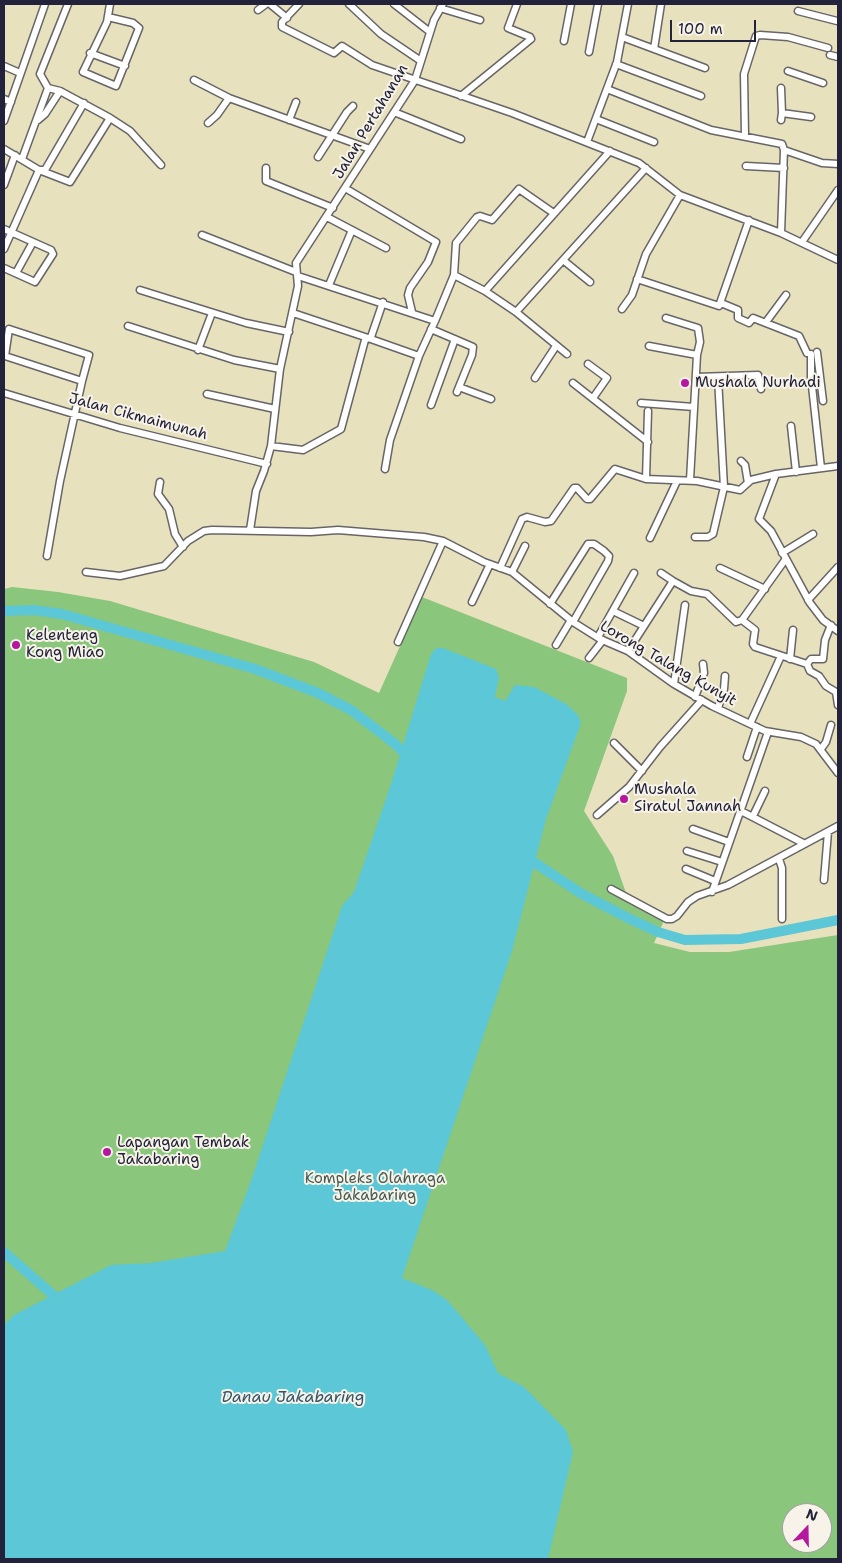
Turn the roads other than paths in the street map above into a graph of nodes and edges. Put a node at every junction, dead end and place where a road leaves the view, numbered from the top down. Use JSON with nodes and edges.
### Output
{"nodes":[{"id":1,"x":44,"y":4,"type":"edge"},
{"id":2,"x":68,"y":4,"type":"edge"},
{"id":3,"x":110,"y":4,"type":"edge"},
{"id":4,"x":266,"y":4,"type":"edge"},
{"id":5,"x":270,"y":4,"type":"edge"},
{"id":6,"x":299,"y":4,"type":"edge"},
{"id":7,"x":349,"y":4,"type":"edge"},
{"id":8,"x":394,"y":4,"type":"edge"},
{"id":9,"x":517,"y":4,"type":"edge"},
{"id":10,"x":571,"y":4,"type":"edge"},
{"id":11,"x":598,"y":4,"type":"edge"},
{"id":12,"x":628,"y":4,"type":"edge"},
{"id":13,"x":661,"y":4,"type":"edge"},
{"id":14,"x":441,"y":6,"type":"edge"},
{"id":15,"x":258,"y":10,"type":"dead end"},
{"id":16,"x":798,"y":11,"type":"dead end"},
{"id":17,"x":108,"y":17,"type":"junction"},
{"id":18,"x":286,"y":18,"type":"junction"},
{"id":19,"x":480,"y":20,"type":"dead end"},
{"id":20,"x":836,"y":21,"type":"dead end"},
{"id":21,"x":430,"y":32,"type":"junction"},
{"id":22,"x":622,"y":37,"type":"junction"},
{"id":23,"x":564,"y":41,"type":"dead end"},
{"id":24,"x":828,"y":48,"type":"dead end"},
{"id":25,"x":654,"y":49,"type":"junction"},
{"id":26,"x":589,"y":52,"type":"dead end"},
{"id":27,"x":90,"y":53,"type":"junction"},
{"id":28,"x":830,"y":55,"type":"dead end"},
{"id":29,"x":838,"y":57,"type":"edge"},
{"id":30,"x":421,"y":61,"type":"junction"},
{"id":31,"x":616,"y":64,"type":"junction"},
{"id":32,"x":4,"y":66,"type":"edge"},
{"id":33,"x":125,"y":66,"type":"junction"},
{"id":34,"x":704,"y":68,"type":"dead end"},
{"id":35,"x":788,"y":71,"type":"dead end"},
{"id":36,"x":20,"y":73,"type":"junction"},
{"id":37,"x":194,"y":80,"type":"dead end"},
{"id":38,"x":414,"y":80,"type":"junction"},
{"id":39,"x":823,"y":83,"type":"dead end"},
{"id":40,"x":48,"y":88,"type":"junction"},
{"id":41,"x":781,"y":88,"type":"dead end"},
{"id":42,"x":607,"y":89,"type":"junction"},
{"id":43,"x":60,"y":91,"type":"junction"},
{"id":44,"x":461,"y":96,"type":"junction"},
{"id":45,"x":702,"y":96,"type":"dead end"},
{"id":46,"x":229,"y":98,"type":"junction"},
{"id":47,"x":4,"y":99,"type":"edge"},
{"id":48,"x":11,"y":102,"type":"junction"},
{"id":49,"x":296,"y":102,"type":"dead end"},
{"id":50,"x":84,"y":104,"type":"junction"},
{"id":51,"x":353,"y":106,"type":"dead end"},
{"id":52,"x":394,"y":112,"type":"junction"},
{"id":53,"x":811,"y":117,"type":"dead end"},
{"id":54,"x":110,"y":118,"type":"junction"},
{"id":55,"x":596,"y":119,"type":"junction"},
{"id":56,"x":38,"y":120,"type":"junction"},
{"id":57,"x":290,"y":120,"type":"junction"},
{"id":58,"x":4,"y":121,"type":"edge"},
{"id":59,"x":208,"y":123,"type":"dead end"},
{"id":60,"x":333,"y":135,"type":"junction"},
{"id":61,"x":745,"y":136,"type":"junction"},
{"id":62,"x":460,"y":138,"type":"dead end"},
{"id":63,"x":587,"y":142,"type":"junction"},
{"id":64,"x":654,"y":142,"type":"dead end"},
{"id":65,"x":4,"y":149,"type":"edge"},
{"id":66,"x":370,"y":149,"type":"junction"},
{"id":67,"x":784,"y":150,"type":"junction"},
{"id":68,"x":610,"y":151,"type":"junction"},
{"id":69,"x":15,"y":155,"type":"junction"},
{"id":70,"x":318,"y":157,"type":"dead end"},
{"id":71,"x":22,"y":159,"type":"junction"},
{"id":72,"x":838,"y":164,"type":"edge"},
{"id":73,"x":161,"y":165,"type":"dead end"},
{"id":74,"x":746,"y":166,"type":"dead end"},
{"id":75,"x":266,"y":168,"type":"dead end"},
{"id":76,"x":646,"y":168,"type":"junction"},
{"id":77,"x":784,"y":168,"type":"junction"},
{"id":78,"x":39,"y":170,"type":"junction"},
{"id":79,"x":4,"y":185,"type":"edge"},
{"id":80,"x":345,"y":188,"type":"junction"},
{"id":81,"x":838,"y":192,"type":"edge"},
{"id":82,"x":680,"y":194,"type":"junction"},
{"id":83,"x":333,"y":208,"type":"junction"},
{"id":84,"x":552,"y":212,"type":"junction"},
{"id":85,"x":327,"y":217,"type":"junction"},
{"id":86,"x":749,"y":220,"type":"junction"},
{"id":87,"x":4,"y":229,"type":"edge"},
{"id":88,"x":352,"y":230,"type":"junction"},
{"id":89,"x":12,"y":233,"type":"junction"},
{"id":90,"x":781,"y":233,"type":"junction"},
{"id":91,"x":202,"y":235,"type":"dead end"},
{"id":92,"x":33,"y":242,"type":"junction"},
{"id":93,"x":802,"y":242,"type":"junction"},
{"id":94,"x":386,"y":248,"type":"dead end"},
{"id":95,"x":4,"y":249,"type":"edge"},
{"id":96,"x":563,"y":260,"type":"junction"},
{"id":97,"x":838,"y":260,"type":"edge"},
{"id":98,"x":4,"y":268,"type":"edge"},
{"id":99,"x":16,"y":273,"type":"junction"},
{"id":100,"x":297,"y":274,"type":"junction"},
{"id":101,"x":454,"y":275,"type":"junction"},
{"id":102,"x":637,"y":279,"type":"junction"},
{"id":103,"x":590,"y":282,"type":"dead end"},
{"id":104,"x":329,"y":285,"type":"junction"},
{"id":105,"x":140,"y":290,"type":"dead end"},
{"id":106,"x":485,"y":291,"type":"junction"},
{"id":107,"x":786,"y":295,"type":"dead end"},
{"id":108,"x":383,"y":302,"type":"junction"},
{"id":109,"x":721,"y":303,"type":"junction"},
{"id":110,"x":622,"y":309,"type":"dead end"},
{"id":111,"x":412,"y":312,"type":"junction"},
{"id":112,"x":516,"y":312,"type":"junction"},
{"id":113,"x":212,"y":313,"type":"junction"},
{"id":114,"x":292,"y":313,"type":"junction"},
{"id":115,"x":666,"y":318,"type":"dead end"},
{"id":116,"x":435,"y":321,"type":"junction"},
{"id":117,"x":766,"y":322,"type":"junction"},
{"id":118,"x":128,"y":326,"type":"dead end"},
{"id":119,"x":431,"y":329,"type":"junction"},
{"id":120,"x":289,"y":332,"type":"junction"},
{"id":121,"x":370,"y":338,"type":"junction"},
{"id":122,"x":455,"y":339,"type":"junction"},
{"id":123,"x":556,"y":346,"type":"junction"},
{"id":124,"x":649,"y":346,"type":"dead end"},
{"id":125,"x":198,"y":350,"type":"junction"},
{"id":126,"x":812,"y":353,"type":"junction"},
{"id":127,"x":567,"y":354,"type":"dead end"},
{"id":128,"x":697,"y":355,"type":"junction"},
{"id":129,"x":419,"y":356,"type":"junction"},
{"id":130,"x":588,"y":364,"type":"dead end"},
{"id":131,"x":280,"y":369,"type":"junction"},
{"id":132,"x":696,"y":377,"type":"junction"},
{"id":133,"x":536,"y":378,"type":"dead end"},
{"id":134,"x":718,"y":378,"type":"junction"},
{"id":135,"x":82,"y":381,"type":"junction"},
{"id":136,"x":572,"y":383,"type":"dead end"},
{"id":137,"x":761,"y":389,"type":"dead end"},
{"id":138,"x":4,"y":393,"type":"edge"},
{"id":139,"x":207,"y":394,"type":"dead end"},
{"id":140,"x":593,"y":398,"type":"junction"},
{"id":141,"x":491,"y":399,"type":"dead end"},
{"id":142,"x":823,"y":401,"type":"dead end"},
{"id":143,"x":641,"y":403,"type":"dead end"},
{"id":144,"x":430,"y":404,"type":"dead end"},
{"id":145,"x":694,"y":407,"type":"junction"},
{"id":146,"x":275,"y":409,"type":"junction"},
{"id":147,"x":648,"y":411,"type":"dead end"},
{"id":148,"x":76,"y":414,"type":"junction"},
{"id":149,"x":791,"y":426,"type":"dead end"},
{"id":150,"x":648,"y":442,"type":"junction"},
{"id":151,"x":271,"y":446,"type":"junction"},
{"id":152,"x":741,"y":461,"type":"dead end"},
{"id":153,"x":267,"y":464,"type":"junction"},
{"id":154,"x":838,"y":466,"type":"edge"},
{"id":155,"x":821,"y":468,"type":"junction"},
{"id":156,"x":385,"y":469,"type":"dead end"},
{"id":157,"x":796,"y":472,"type":"junction"},
{"id":158,"x":776,"y":474,"type":"junction"},
{"id":159,"x":646,"y":479,"type":"junction"},
{"id":160,"x":690,"y":480,"type":"junction"},
{"id":161,"x":677,"y":481,"type":"junction"},
{"id":162,"x":160,"y":482,"type":"dead end"},
{"id":163,"x":748,"y":483,"type":"junction"},
{"id":164,"x":724,"y":486,"type":"junction"},
{"id":165,"x":250,"y":530,"type":"junction"},
{"id":166,"x":813,"y":534,"type":"dead end"},
{"id":167,"x":650,"y":538,"type":"dead end"},
{"id":168,"x":695,"y":538,"type":"dead end"},
{"id":169,"x":443,"y":541,"type":"junction"},
{"id":170,"x":525,"y":546,"type":"dead end"},
{"id":171,"x":183,"y":547,"type":"junction"},
{"id":172,"x":782,"y":553,"type":"junction"},
{"id":173,"x":47,"y":556,"type":"dead end"},
{"id":174,"x":785,"y":560,"type":"junction"},
{"id":175,"x":490,"y":564,"type":"junction"},
{"id":176,"x":838,"y":567,"type":"edge"},
{"id":177,"x":500,"y":568,"type":"junction"},
{"id":178,"x":720,"y":568,"type":"dead end"},
{"id":179,"x":86,"y":572,"type":"dead end"},
{"id":180,"x":512,"y":572,"type":"junction"},
{"id":181,"x":634,"y":573,"type":"dead end"},
{"id":182,"x":661,"y":573,"type":"dead end"},
{"id":183,"x":673,"y":581,"type":"junction"},
{"id":184,"x":765,"y":589,"type":"junction"},
{"id":185,"x":808,"y":600,"type":"junction"},
{"id":186,"x":472,"y":602,"type":"dead end"},
{"id":187,"x":550,"y":604,"type":"junction"},
{"id":188,"x":685,"y":606,"type":"dead end"},
{"id":189,"x":613,"y":611,"type":"junction"},
{"id":190,"x":742,"y":620,"type":"junction"},
{"id":191,"x":572,"y":622,"type":"junction"},
{"id":192,"x":830,"y":625,"type":"junction"},
{"id":193,"x":644,"y":626,"type":"junction"},
{"id":194,"x":794,"y":630,"type":"dead end"},
{"id":195,"x":838,"y":631,"type":"edge"},
{"id":196,"x":601,"y":639,"type":"junction"},
{"id":197,"x":398,"y":642,"type":"dead end"},
{"id":198,"x":556,"y":645,"type":"dead end"},
{"id":199,"x":628,"y":651,"type":"junction"},
{"id":200,"x":781,"y":656,"type":"junction"},
{"id":201,"x":589,"y":658,"type":"dead end"},
{"id":202,"x":790,"y":659,"type":"junction"},
{"id":203,"x":703,"y":664,"type":"dead end"},
{"id":204,"x":806,"y":664,"type":"junction"},
{"id":205,"x":725,"y":676,"type":"dead end"},
{"id":206,"x":674,"y":684,"type":"junction"},
{"id":207,"x":695,"y":696,"type":"junction"},
{"id":208,"x":702,"y":700,"type":"junction"},
{"id":209,"x":838,"y":705,"type":"edge"},
{"id":210,"x":718,"y":708,"type":"junction"},
{"id":211,"x":750,"y":724,"type":"junction"},
{"id":212,"x":831,"y":726,"type":"dead end"},
{"id":213,"x":757,"y":727,"type":"junction"},
{"id":214,"x":768,"y":732,"type":"junction"},
{"id":215,"x":614,"y":743,"type":"dead end"},
{"id":216,"x":821,"y":748,"type":"junction"},
{"id":217,"x":747,"y":757,"type":"dead end"},
{"id":218,"x":642,"y":771,"type":"junction"},
{"id":219,"x":838,"y":774,"type":"edge"},
{"id":220,"x":766,"y":791,"type":"dead end"},
{"id":221,"x":741,"y":811,"type":"junction"},
{"id":222,"x":596,"y":815,"type":"dead end"},
{"id":223,"x":753,"y":816,"type":"junction"},
{"id":224,"x":838,"y":826,"type":"edge"},
{"id":225,"x":693,"y":829,"type":"dead end"},
{"id":226,"x":828,"y":832,"type":"junction"},
{"id":227,"x":730,"y":842,"type":"junction"},
{"id":228,"x":803,"y":843,"type":"junction"},
{"id":229,"x":686,"y":851,"type":"dead end"},
{"id":230,"x":779,"y":859,"type":"junction"},
{"id":231,"x":722,"y":862,"type":"junction"},
{"id":232,"x":686,"y":869,"type":"dead end"},
{"id":233,"x":824,"y":880,"type":"dead end"},
{"id":234,"x":715,"y":881,"type":"junction"},
{"id":235,"x":611,"y":889,"type":"dead end"},
{"id":236,"x":712,"y":892,"type":"junction"},
{"id":237,"x":782,"y":918,"type":"dead end"}],
"edges":[{"from":1,"to":36,"type":"street"},
{"from":2,"to":40,"type":"street"},
{"from":3,"to":17,"type":"street"},
{"from":4,"to":15,"type":"street"},
{"from":5,"to":18,"type":"street"},
{"from":6,"to":18,"type":"street"},
{"from":7,"to":30,"type":"street"},
{"from":8,"to":21,"type":"street"},
{"from":9,"to":44,"type":"street"},
{"from":10,"to":23,"type":"street"},
{"from":11,"to":26,"type":"street"},
{"from":12,"to":22,"type":"street"},
{"from":13,"to":25,"type":"street"},
{"from":14,"to":19,"type":"street"},
{"from":14,"to":21,"type":"street","name":"Jalan Pertahanan"},
{"from":16,"to":20,"type":"street"},
{"from":17,"to":27,"type":"street"},
{"from":17,"to":33,"type":"street"},
{"from":18,"to":38,"type":"street"},
{"from":21,"to":30,"type":"street","name":"Jalan Pertahanan"},
{"from":22,"to":25,"type":"street"},
{"from":22,"to":31,"type":"street"},
{"from":24,"to":61,"type":"street"},
{"from":25,"to":34,"type":"street"},
{"from":27,"to":33,"type":"street"},
{"from":27,"to":33,"type":"street"},
{"from":28,"to":29,"type":"street"},
{"from":30,"to":38,"type":"street","name":"Jalan Pertahanan"},
{"from":31,"to":42,"type":"street"},
{"from":31,"to":45,"type":"street"},
{"from":32,"to":36,"type":"street"},
{"from":35,"to":39,"type":"street"},
{"from":36,"to":48,"type":"street"},
{"from":37,"to":46,"type":"street"},
{"from":38,"to":44,"type":"street"},
{"from":38,"to":52,"type":"street","name":"Jalan Pertahanan"},
{"from":40,"to":43,"type":"street"},
{"from":40,"to":56,"type":"street"},
{"from":41,"to":53,"type":"street"},
{"from":42,"to":55,"type":"street"},
{"from":42,"to":61,"type":"street"},
{"from":43,"to":50,"type":"street"},
{"from":43,"to":56,"type":"street"},
{"from":44,"to":63,"type":"street"},
{"from":46,"to":57,"type":"street"},
{"from":46,"to":59,"type":"street"},
{"from":47,"to":48,"type":"street"},
{"from":48,"to":58,"type":"street"},
{"from":49,"to":57,"type":"street"},
{"from":50,"to":54,"type":"street"},
{"from":50,"to":78,"type":"street"},
{"from":51,"to":60,"type":"street"},
{"from":52,"to":62,"type":"street"},
{"from":52,"to":66,"type":"street","name":"Jalan Pertahanan"},
{"from":54,"to":73,"type":"street"},
{"from":54,"to":78,"type":"street"},
{"from":55,"to":63,"type":"street"},
{"from":55,"to":64,"type":"street"},
{"from":56,"to":71,"type":"street"},
{"from":57,"to":60,"type":"street"},
{"from":60,"to":66,"type":"street"},
{"from":60,"to":70,"type":"street"},
{"from":61,"to":67,"type":"street"},
{"from":63,"to":68,"type":"street"},
{"from":65,"to":69,"type":"street"},
{"from":66,"to":80,"type":"street","name":"Jalan Pertahanan"},
{"from":67,"to":72,"type":"street"},
{"from":67,"to":77,"type":"street"},
{"from":68,"to":76,"type":"street"},
{"from":68,"to":84,"type":"street"},
{"from":69,"to":71,"type":"street"},
{"from":69,"to":79,"type":"street"},
{"from":71,"to":78,"type":"street"},
{"from":74,"to":77,"type":"street"},
{"from":75,"to":83,"type":"street"},
{"from":76,"to":82,"type":"street"},
{"from":76,"to":96,"type":"street"},
{"from":77,"to":90,"type":"street"},
{"from":78,"to":89,"type":"street"},
{"from":80,"to":83,"type":"street","name":"Jalan Pertahanan"},
{"from":80,"to":111,"type":"street"},
{"from":81,"to":93,"type":"street"},
{"from":82,"to":86,"type":"street"},
{"from":82,"to":102,"type":"street"},
{"from":83,"to":85,"type":"street","name":"Jalan Pertahanan"},
{"from":84,"to":101,"type":"street"},
{"from":84,"to":106,"type":"street"},
{"from":85,"to":88,"type":"street"},
{"from":85,"to":100,"type":"street","name":"Jalan Pertahanan"},
{"from":86,"to":90,"type":"street"},
{"from":86,"to":109,"type":"street"},
{"from":87,"to":89,"type":"street"},
{"from":88,"to":94,"type":"street"},
{"from":88,"to":104,"type":"street"},
{"from":89,"to":92,"type":"street"},
{"from":89,"to":95,"type":"street"},
{"from":90,"to":93,"type":"street"},
{"from":91,"to":100,"type":"street"},
{"from":92,"to":99,"type":"street"},
{"from":92,"to":99,"type":"street"},
{"from":93,"to":97,"type":"street"},
{"from":96,"to":103,"type":"street"},
{"from":96,"to":112,"type":"street"},
{"from":98,"to":99,"type":"street"},
{"from":100,"to":104,"type":"street"},
{"from":100,"to":114,"type":"street","name":"Jalan Pertahanan"},
{"from":101,"to":106,"type":"street"},
{"from":101,"to":116,"type":"street"},
{"from":102,"to":109,"type":"street"},
{"from":102,"to":110,"type":"street"},
{"from":104,"to":108,"type":"street"},
{"from":105,"to":113,"type":"street"},
{"from":106,"to":112,"type":"street"},
{"from":107,"to":117,"type":"street"},
{"from":108,"to":111,"type":"street"},
{"from":108,"to":121,"type":"street"},
{"from":109,"to":117,"type":"street"},
{"from":111,"to":116,"type":"street"},
{"from":112,"to":123,"type":"street"},
{"from":113,"to":120,"type":"street"},
{"from":113,"to":125,"type":"street"},
{"from":114,"to":120,"type":"street","name":"Jalan Pertahanan"},
{"from":114,"to":121,"type":"street"},
{"from":115,"to":128,"type":"street"},
{"from":116,"to":119,"type":"street"},
{"from":117,"to":126,"type":"street"},
{"from":118,"to":125,"type":"street"},
{"from":119,"to":122,"type":"street"},
{"from":119,"to":129,"type":"street"},
{"from":120,"to":131,"type":"street","name":"Jalan Pertahanan"},
{"from":121,"to":129,"type":"street"},
{"from":121,"to":151,"type":"street"},
{"from":122,"to":141,"type":"street"},
{"from":122,"to":144,"type":"street"},
{"from":123,"to":127,"type":"street"},
{"from":123,"to":133,"type":"street"},
{"from":124,"to":128,"type":"street"},
{"from":125,"to":131,"type":"street"},
{"from":126,"to":142,"type":"street"},
{"from":126,"to":155,"type":"street"},
{"from":128,"to":132,"type":"street"},
{"from":129,"to":156,"type":"street"},
{"from":130,"to":140,"type":"street"},
{"from":131,"to":146,"type":"street","name":"Jalan Pertahanan"},
{"from":132,"to":134,"type":"street"},
{"from":132,"to":145,"type":"street"},
{"from":134,"to":137,"type":"street"},
{"from":134,"to":164,"type":"street"},
{"from":135,"to":135,"type":"street"},
{"from":135,"to":148,"type":"street"},
{"from":136,"to":140,"type":"street"},
{"from":138,"to":148,"type":"street","name":"Jalan Cikmaimunah"},
{"from":139,"to":146,"type":"street"},
{"from":140,"to":150,"type":"street"},
{"from":143,"to":145,"type":"street"},
{"from":145,"to":160,"type":"street"},
{"from":146,"to":151,"type":"street","name":"Jalan Pertahanan"},
{"from":147,"to":150,"type":"street"},
{"from":148,"to":153,"type":"street","name":"Jalan Cikmaimunah"},
{"from":148,"to":173,"type":"street"},
{"from":149,"to":157,"type":"street"},
{"from":150,"to":159,"type":"street"},
{"from":151,"to":153,"type":"street","name":"Jalan Pertahanan"},
{"from":152,"to":163,"type":"street"},
{"from":153,"to":165,"type":"street","name":"Jalan Pertahanan"},
{"from":154,"to":155,"type":"street"},
{"from":155,"to":157,"type":"street"},
{"from":157,"to":158,"type":"street"},
{"from":158,"to":163,"type":"street"},
{"from":158,"to":172,"type":"street"},
{"from":159,"to":161,"type":"street"},
{"from":159,"to":177,"type":"street"},
{"from":160,"to":161,"type":"street"},
{"from":160,"to":164,"type":"street"},
{"from":161,"to":167,"type":"street"},
{"from":162,"to":171,"type":"street"},
{"from":163,"to":164,"type":"street"},
{"from":164,"to":168,"type":"street"},
{"from":165,"to":169,"type":"street"},
{"from":165,"to":171,"type":"street"},
{"from":166,"to":172,"type":"street"},
{"from":169,"to":175,"type":"street"},
{"from":169,"to":197,"type":"street"},
{"from":170,"to":180,"type":"street"},
{"from":171,"to":179,"type":"street"},
{"from":172,"to":174,"type":"street"},
{"from":174,"to":184,"type":"street"},
{"from":174,"to":185,"type":"street"},
{"from":175,"to":177,"type":"street"},
{"from":175,"to":186,"type":"street"},
{"from":176,"to":185,"type":"street"},
{"from":177,"to":180,"type":"street"},
{"from":178,"to":184,"type":"street"},
{"from":180,"to":187,"type":"street","name":"Lorong Talang Kunyit"},
{"from":181,"to":189,"type":"street"},
{"from":182,"to":183,"type":"street"},
{"from":183,"to":190,"type":"street"},
{"from":183,"to":193,"type":"street"},
{"from":184,"to":190,"type":"street"},
{"from":185,"to":192,"type":"street"},
{"from":187,"to":191,"type":"street","name":"Lorong Talang Kunyit"},
{"from":187,"to":191,"type":"street"},
{"from":188,"to":206,"type":"street"},
{"from":189,"to":193,"type":"street"},
{"from":189,"to":196,"type":"street"},
{"from":190,"to":200,"type":"street"},
{"from":191,"to":196,"type":"street","name":"Lorong Talang Kunyit"},
{"from":191,"to":198,"type":"street"},
{"from":192,"to":195,"type":"street"},
{"from":192,"to":204,"type":"street"},
{"from":193,"to":199,"type":"street"},
{"from":194,"to":202,"type":"street"},
{"from":196,"to":199,"type":"street","name":"Lorong Talang Kunyit"},
{"from":196,"to":201,"type":"street"},
{"from":199,"to":206,"type":"street","name":"Lorong Talang Kunyit"},
{"from":200,"to":202,"type":"street"},
{"from":200,"to":211,"type":"street"},
{"from":202,"to":204,"type":"street"},
{"from":203,"to":207,"type":"street"},
{"from":204,"to":209,"type":"street"},
{"from":205,"to":210,"type":"street"},
{"from":206,"to":207,"type":"street","name":"Lorong Talang Kunyit"},
{"from":207,"to":208,"type":"street","name":"Lorong Talang Kunyit"},
{"from":208,"to":210,"type":"street","name":"Lorong Talang Kunyit"},
{"from":208,"to":218,"type":"street"},
{"from":210,"to":211,"type":"street","name":"Lorong Talang Kunyit"},
{"from":211,"to":213,"type":"street","name":"Lorong Talang Kunyit"},
{"from":212,"to":216,"type":"street"},
{"from":213,"to":214,"type":"street","name":"Lorong Talang Kunyit"},
{"from":213,"to":217,"type":"street"},
{"from":214,"to":216,"type":"street","name":"Lorong Talang Kunyit"},
{"from":214,"to":221,"type":"street"},
{"from":215,"to":218,"type":"street"},
{"from":216,"to":219,"type":"street"},
{"from":218,"to":222,"type":"street"},
{"from":220,"to":223,"type":"street"},
{"from":221,"to":223,"type":"street"},
{"from":221,"to":227,"type":"street"},
{"from":223,"to":228,"type":"street"},
{"from":224,"to":226,"type":"street"},
{"from":225,"to":227,"type":"street"},
{"from":226,"to":228,"type":"street"},
{"from":226,"to":233,"type":"street"},
{"from":227,"to":231,"type":"street"},
{"from":228,"to":230,"type":"street"},
{"from":229,"to":231,"type":"street"},
{"from":230,"to":236,"type":"street"},
{"from":230,"to":237,"type":"street"},
{"from":231,"to":234,"type":"street"},
{"from":232,"to":234,"type":"street"},
{"from":234,"to":236,"type":"street"},
{"from":235,"to":236,"type":"street"}]}
